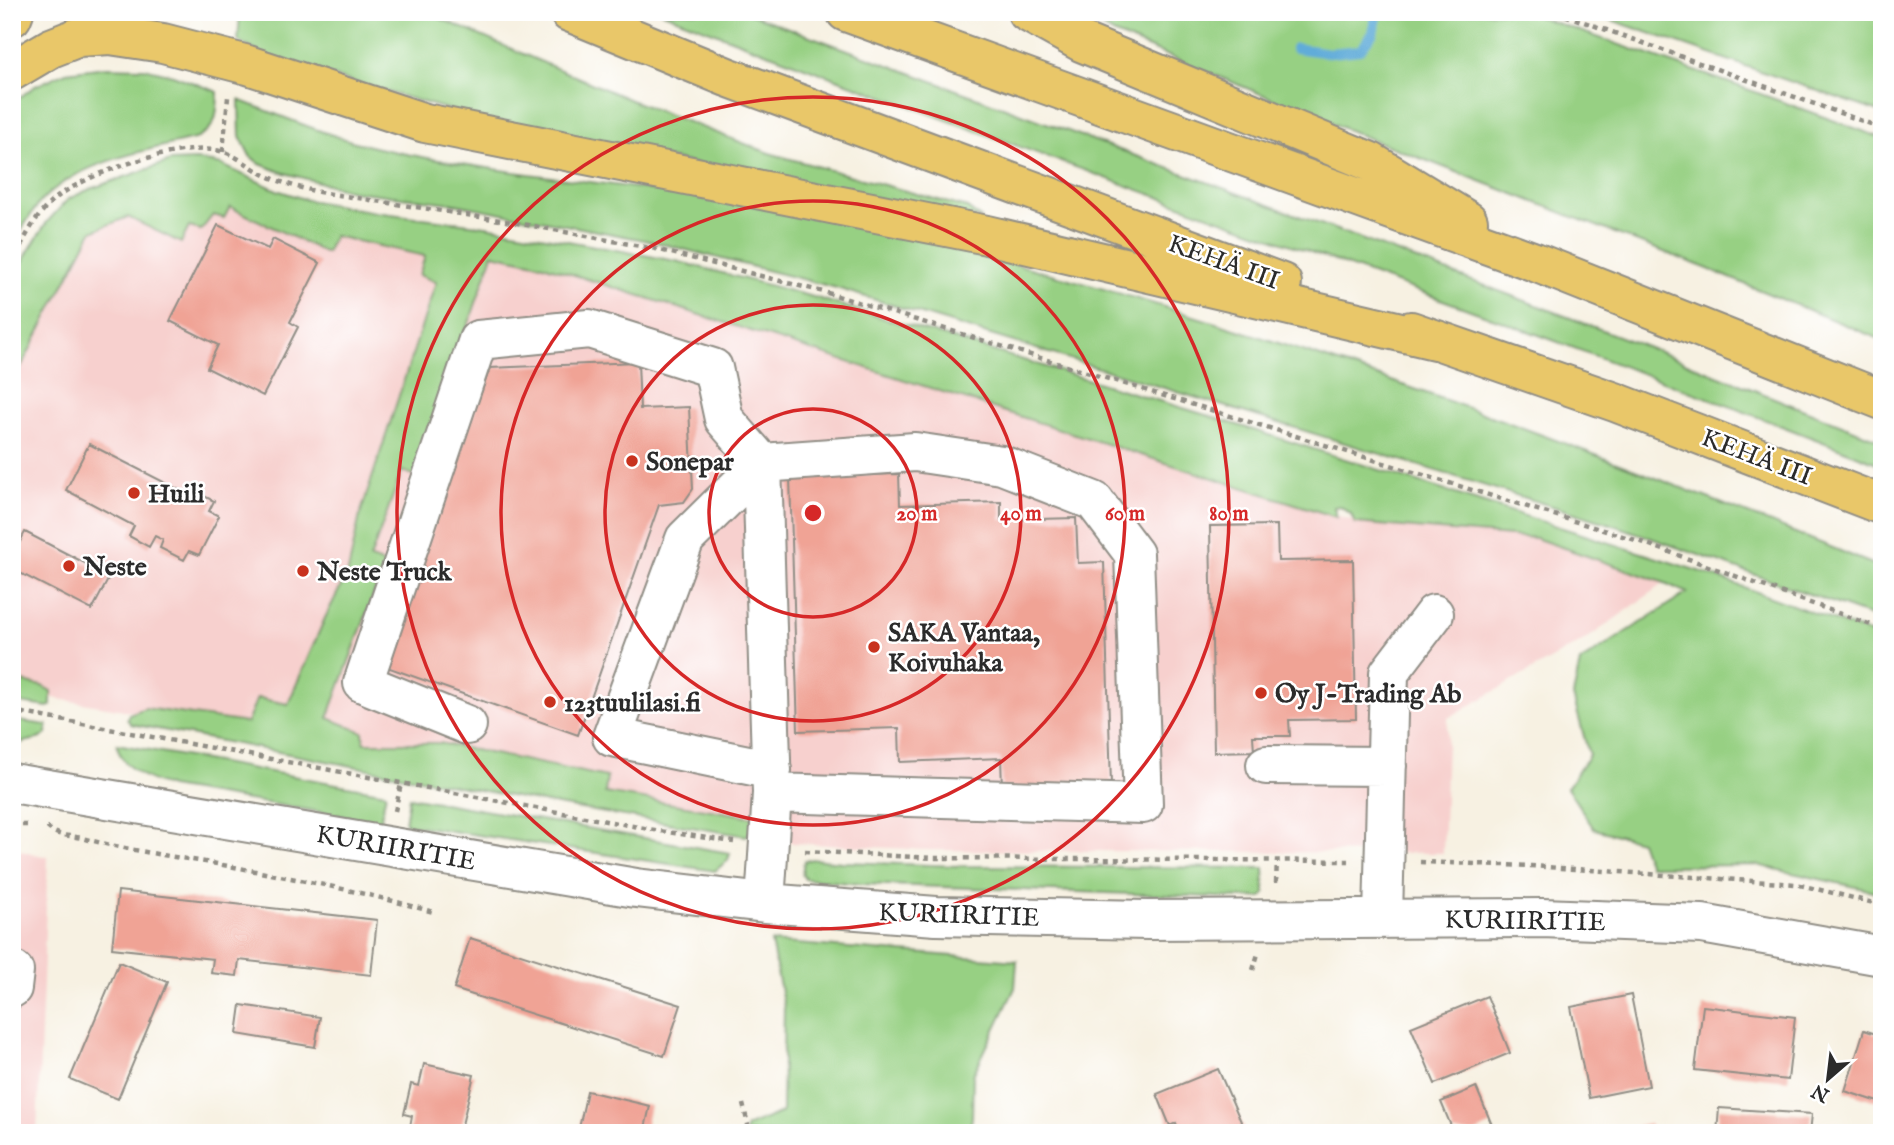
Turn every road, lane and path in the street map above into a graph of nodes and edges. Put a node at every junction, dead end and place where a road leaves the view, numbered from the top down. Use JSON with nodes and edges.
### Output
{"nodes":[{"id":1,"x":128,"y":12,"type":"edge"},
{"id":2,"x":569,"y":12,"type":"edge"},
{"id":3,"x":846,"y":12,"type":"edge"},
{"id":4,"x":1027,"y":12,"type":"edge"},
{"id":5,"x":1556,"y":12,"type":"edge"},
{"id":6,"x":248,"y":65,"type":"junction"},
{"id":7,"x":12,"y":71,"type":"edge"},
{"id":8,"x":228,"y":97,"type":"dead end"},
{"id":9,"x":1882,"y":128,"type":"edge"},
{"id":10,"x":223,"y":152,"type":"junction"},
{"id":11,"x":1535,"y":262,"type":"junction"},
{"id":12,"x":12,"y":264,"type":"edge"},
{"id":13,"x":1435,"y":340,"type":"junction"},
{"id":14,"x":1882,"y":400,"type":"edge"},
{"id":15,"x":762,"y":463,"type":"junction"},
{"id":16,"x":1882,"y":505,"type":"edge"},
{"id":17,"x":1434,"y":614,"type":"dead end"},
{"id":18,"x":1882,"y":629,"type":"edge"},
{"id":19,"x":467,"y":725,"type":"dead end"},
{"id":20,"x":1265,"y":765,"type":"dead end"},
{"id":21,"x":1387,"y":766,"type":"junction"},
{"id":22,"x":772,"y":781,"type":"junction"},
{"id":23,"x":22,"y":782,"type":"edge"},
{"id":24,"x":12,"y":825,"type":"edge"},
{"id":25,"x":765,"y":903,"type":"junction"},
{"id":26,"x":433,"y":912,"type":"dead end"},
{"id":27,"x":1383,"y":918,"type":"junction"},
{"id":28,"x":1882,"y":956,"type":"edge"},
{"id":29,"x":743,"y":1104,"type":"dead end"},
{"id":30,"x":750,"y":1133,"type":"edge"}],
"edges":[{"from":1,"to":6,"type":"highway"},
{"from":2,"to":13,"type":"highway","name":"KEHÄ III"},
{"from":3,"to":11,"type":"highway"},
{"from":4,"to":11,"type":"highway"},
{"from":5,"to":9,"type":"path"},
{"from":6,"to":7,"type":"highway"},
{"from":6,"to":13,"type":"highway"},
{"from":8,"to":10,"type":"path"},
{"from":10,"to":12,"type":"path"},
{"from":10,"to":18,"type":"path"},
{"from":11,"to":14,"type":"highway"},
{"from":13,"to":16,"type":"highway","name":"KEHÄ III"},
{"from":15,"to":19,"type":"street"},
{"from":15,"to":22,"type":"street"},
{"from":15,"to":22,"type":"street"},
{"from":15,"to":22,"type":"street"},
{"from":17,"to":21,"type":"street"},
{"from":20,"to":21,"type":"street"},
{"from":21,"to":27,"type":"street"},
{"from":22,"to":25,"type":"street"},
{"from":23,"to":25,"type":"street","name":"KURIIRITIE"},
{"from":24,"to":26,"type":"path"},
{"from":25,"to":27,"type":"street","name":"KURIIRITIE"},
{"from":27,"to":28,"type":"street","name":"KURIIRITIE"},
{"from":29,"to":30,"type":"path"}]}
